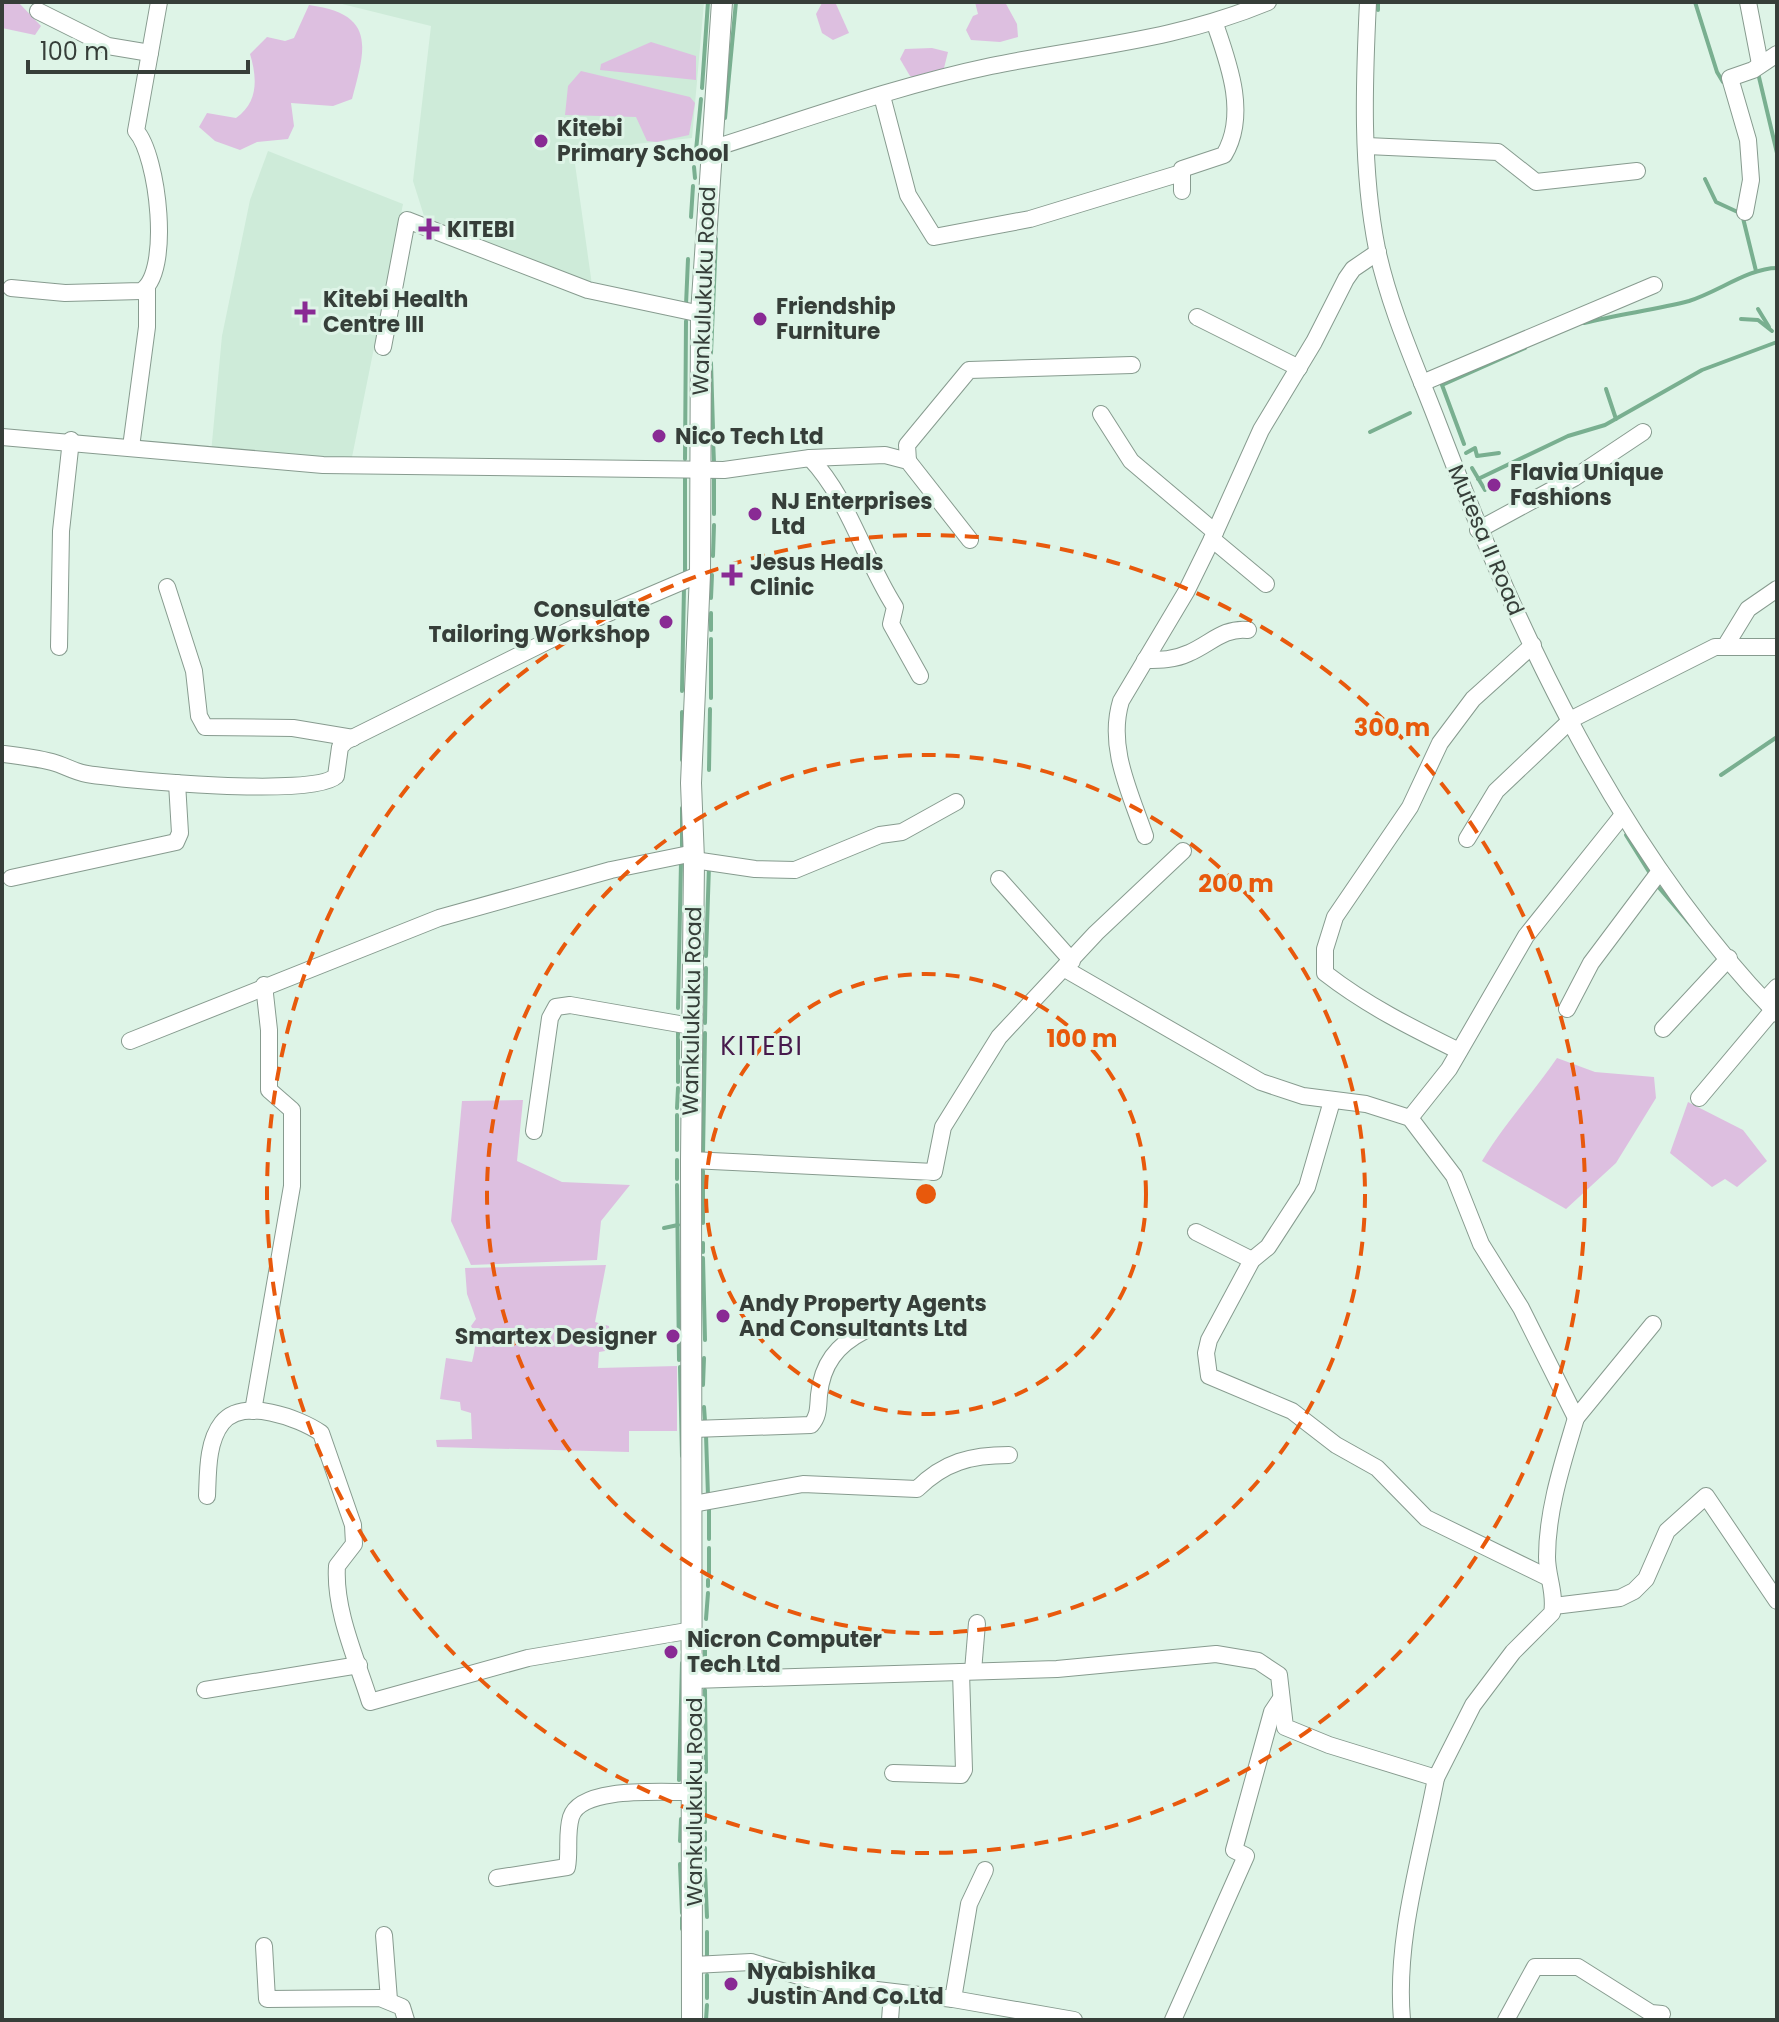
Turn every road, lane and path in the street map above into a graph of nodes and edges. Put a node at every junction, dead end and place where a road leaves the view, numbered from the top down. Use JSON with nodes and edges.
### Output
{"nodes":[{"id":1,"x":159,"y":2,"type":"edge"},
{"id":2,"x":722,"y":2,"type":"edge"},
{"id":3,"x":1268,"y":2,"type":"edge"},
{"id":4,"x":1368,"y":2,"type":"edge"},
{"id":5,"x":1748,"y":2,"type":"edge"},
{"id":6,"x":38,"y":11,"type":"dead end"},
{"id":7,"x":1215,"y":24,"type":"junction"},
{"id":8,"x":150,"y":53,"type":"junction"},
{"id":9,"x":1777,"y":54,"type":"edge"},
{"id":10,"x":1760,"y":64,"type":"junction"},
{"id":11,"x":882,"y":96,"type":"junction"},
{"id":12,"x":1367,"y":146,"type":"junction"},
{"id":13,"x":711,"y":149,"type":"junction"},
{"id":14,"x":1637,"y":171,"type":"dead end"},
{"id":15,"x":1181,"y":173,"type":"junction"},
{"id":16,"x":1182,"y":191,"type":"dead end"},
{"id":17,"x":1745,"y":212,"type":"dead end"},
{"id":18,"x":1378,"y":252,"type":"junction"},
{"id":19,"x":1654,"y":285,"type":"dead end"},
{"id":20,"x":11,"y":288,"type":"dead end"},
{"id":21,"x":147,"y":288,"type":"junction"},
{"id":22,"x":701,"y":314,"type":"junction"},
{"id":23,"x":1197,"y":317,"type":"dead end"},
{"id":24,"x":383,"y":347,"type":"dead end"},
{"id":25,"x":1132,"y":365,"type":"dead end"},
{"id":26,"x":1299,"y":368,"type":"junction"},
{"id":27,"x":1422,"y":383,"type":"junction"},
{"id":28,"x":1101,"y":414,"type":"dead end"},
{"id":29,"x":1643,"y":432,"type":"dead end"},
{"id":30,"x":2,"y":437,"type":"edge"},
{"id":31,"x":71,"y":440,"type":"junction"},
{"id":32,"x":131,"y":447,"type":"junction"},
{"id":33,"x":810,"y":458,"type":"junction"},
{"id":34,"x":908,"y":461,"type":"junction"},
{"id":35,"x":700,"y":469,"type":"junction"},
{"id":36,"x":1478,"y":530,"type":"junction"},
{"id":37,"x":1214,"y":536,"type":"junction"},
{"id":38,"x":970,"y":540,"type":"dead end"},
{"id":39,"x":700,"y":574,"type":"junction"},
{"id":40,"x":1266,"y":584,"type":"dead end"},
{"id":41,"x":167,"y":587,"type":"dead end"},
{"id":42,"x":1777,"y":589,"type":"edge"},
{"id":43,"x":1248,"y":630,"type":"dead end"},
{"id":44,"x":1533,"y":645,"type":"junction"},
{"id":45,"x":1726,"y":645,"type":"junction"},
{"id":46,"x":59,"y":647,"type":"dead end"},
{"id":47,"x":1777,"y":647,"type":"edge"},
{"id":48,"x":1145,"y":660,"type":"junction"},
{"id":49,"x":920,"y":676,"type":"dead end"},
{"id":50,"x":1572,"y":719,"type":"junction"},
{"id":51,"x":353,"y":738,"type":"junction"},
{"id":52,"x":4,"y":754,"type":"edge"},
{"id":53,"x":177,"y":783,"type":"junction"},
{"id":54,"x":956,"y":802,"type":"dead end"},
{"id":55,"x":1622,"y":816,"type":"junction"},
{"id":56,"x":1145,"y":836,"type":"dead end"},
{"id":57,"x":1467,"y":839,"type":"dead end"},
{"id":58,"x":1183,"y":851,"type":"dead end"},
{"id":59,"x":694,"y":856,"type":"junction"},
{"id":60,"x":1660,"y":871,"type":"junction"},
{"id":61,"x":11,"y":878,"type":"dead end"},
{"id":62,"x":999,"y":879,"type":"dead end"},
{"id":63,"x":1729,"y":958,"type":"junction"},
{"id":64,"x":1068,"y":965,"type":"junction"},
{"id":65,"x":264,"y":985,"type":"junction"},
{"id":66,"x":1777,"y":987,"type":"edge"},
{"id":67,"x":1772,"y":1008,"type":"edge"},
{"id":68,"x":1567,"y":1009,"type":"dead end"},
{"id":69,"x":691,"y":1026,"type":"junction"},
{"id":70,"x":1663,"y":1029,"type":"dead end"},
{"id":71,"x":130,"y":1041,"type":"dead end"},
{"id":72,"x":1459,"y":1051,"type":"junction"},
{"id":73,"x":1699,"y":1098,"type":"dead end"},
{"id":74,"x":1332,"y":1101,"type":"junction"},
{"id":75,"x":1410,"y":1118,"type":"junction"},
{"id":76,"x":534,"y":1131,"type":"dead end"},
{"id":77,"x":691,"y":1160,"type":"junction"},
{"id":78,"x":1196,"y":1232,"type":"dead end"},
{"id":79,"x":1252,"y":1260,"type":"junction"},
{"id":80,"x":1653,"y":1324,"type":"dead end"},
{"id":81,"x":864,"y":1331,"type":"dead end"},
{"id":82,"x":253,"y":1411,"type":"junction"},
{"id":83,"x":1576,"y":1418,"type":"junction"},
{"id":84,"x":693,"y":1429,"type":"junction"},
{"id":85,"x":1009,"y":1455,"type":"dead end"},
{"id":86,"x":207,"y":1496,"type":"dead end"},
{"id":87,"x":693,"y":1504,"type":"junction"},
{"id":88,"x":1549,"y":1578,"type":"junction"},
{"id":89,"x":1777,"y":1601,"type":"edge"},
{"id":90,"x":1554,"y":1606,"type":"junction"},
{"id":91,"x":977,"y":1623,"type":"dead end"},
{"id":92,"x":693,"y":1630,"type":"junction"},
{"id":93,"x":359,"y":1665,"type":"junction"},
{"id":94,"x":967,"y":1671,"type":"junction"},
{"id":95,"x":693,"y":1680,"type":"junction"},
{"id":96,"x":205,"y":1690,"type":"dead end"},
{"id":97,"x":1282,"y":1697,"type":"junction"},
{"id":98,"x":893,"y":1773,"type":"dead end"},
{"id":99,"x":1436,"y":1778,"type":"junction"},
{"id":100,"x":694,"y":1792,"type":"junction"},
{"id":101,"x":985,"y":1870,"type":"dead end"},
{"id":102,"x":497,"y":1878,"type":"dead end"},
{"id":103,"x":384,"y":1935,"type":"dead end"},
{"id":104,"x":264,"y":1946,"type":"dead end"},
{"id":105,"x":694,"y":1965,"type":"junction"},
{"id":106,"x":892,"y":1993,"type":"junction"},
{"id":107,"x":953,"y":1999,"type":"junction"},
{"id":108,"x":389,"y":2000,"type":"junction"},
{"id":109,"x":1662,"y":2014,"type":"dead end"},
{"id":110,"x":406,"y":2020,"type":"edge"},
{"id":111,"x":692,"y":2020,"type":"edge"},
{"id":112,"x":890,"y":2020,"type":"edge"},
{"id":113,"x":1074,"y":2020,"type":"edge"},
{"id":114,"x":1173,"y":2020,"type":"edge"},
{"id":115,"x":1402,"y":2020,"type":"edge"},
{"id":116,"x":1506,"y":2020,"type":"edge"}],
"edges":[{"from":1,"to":8,"type":"street"},
{"from":2,"to":13,"type":"main road","name":"Wankulukuku Road"},
{"from":3,"to":7,"type":"street"},
{"from":4,"to":12,"type":"street","name":"Mutesa II Road"},
{"from":5,"to":10,"type":"street"},
{"from":6,"to":8,"type":"street"},
{"from":7,"to":11,"type":"street"},
{"from":7,"to":15,"type":"street"},
{"from":8,"to":21,"type":"street"},
{"from":9,"to":10,"type":"street"},
{"from":10,"to":17,"type":"street"},
{"from":11,"to":13,"type":"street"},
{"from":11,"to":15,"type":"street"},
{"from":12,"to":14,"type":"street"},
{"from":12,"to":18,"type":"street","name":"Mutesa II Road"},
{"from":13,"to":22,"type":"main road","name":"Wankulukuku Road"},
{"from":15,"to":16,"type":"street"},
{"from":18,"to":26,"type":"street"},
{"from":18,"to":27,"type":"street","name":"Mutesa II Road"},
{"from":19,"to":27,"type":"street"},
{"from":20,"to":21,"type":"street"},
{"from":21,"to":32,"type":"street"},
{"from":22,"to":24,"type":"street"},
{"from":22,"to":35,"type":"main road","name":"Wankulukuku Road"},
{"from":23,"to":26,"type":"street"},
{"from":25,"to":34,"type":"street"},
{"from":26,"to":37,"type":"street"},
{"from":27,"to":36,"type":"street","name":"Mutesa II Road"},
{"from":28,"to":37,"type":"street"},
{"from":29,"to":36,"type":"street"},
{"from":30,"to":31,"type":"street"},
{"from":31,"to":32,"type":"street"},
{"from":31,"to":46,"type":"street"},
{"from":32,"to":35,"type":"street"},
{"from":33,"to":34,"type":"street"},
{"from":33,"to":35,"type":"street"},
{"from":33,"to":49,"type":"street"},
{"from":34,"to":38,"type":"street"},
{"from":35,"to":39,"type":"main road","name":"Wankulukuku Road"},
{"from":36,"to":44,"type":"street","name":"Mutesa II Road"},
{"from":37,"to":40,"type":"street"},
{"from":37,"to":48,"type":"street"},
{"from":39,"to":51,"type":"street"},
{"from":39,"to":59,"type":"main road","name":"Wankulukuku Road"},
{"from":41,"to":51,"type":"street"},
{"from":42,"to":45,"type":"street"},
{"from":43,"to":48,"type":"street"},
{"from":44,"to":50,"type":"street","name":"Mutesa II Road"},
{"from":44,"to":72,"type":"street"},
{"from":45,"to":47,"type":"street"},
{"from":45,"to":50,"type":"street"},
{"from":48,"to":56,"type":"street"},
{"from":50,"to":55,"type":"street","name":"Mutesa II Road"},
{"from":50,"to":57,"type":"street"},
{"from":51,"to":53,"type":"street"},
{"from":52,"to":53,"type":"street"},
{"from":53,"to":61,"type":"street"},
{"from":54,"to":59,"type":"street"},
{"from":55,"to":60,"type":"street","name":"Mutesa II Road"},
{"from":55,"to":72,"type":"street"},
{"from":58,"to":64,"type":"street"},
{"from":59,"to":65,"type":"street"},
{"from":59,"to":69,"type":"main road","name":"Wankulukuku Road"},
{"from":60,"to":63,"type":"street","name":"Mutesa II Road"},
{"from":60,"to":68,"type":"street"},
{"from":62,"to":64,"type":"street"},
{"from":63,"to":67,"type":"street","name":"Mutesa II Road"},
{"from":63,"to":70,"type":"street"},
{"from":64,"to":74,"type":"street"},
{"from":64,"to":77,"type":"street"},
{"from":65,"to":71,"type":"street"},
{"from":65,"to":82,"type":"street"},
{"from":66,"to":67,"type":"street"},
{"from":67,"to":73,"type":"street"},
{"from":69,"to":76,"type":"street"},
{"from":69,"to":77,"type":"main road","name":"Wankulukuku Road"},
{"from":72,"to":75,"type":"street"},
{"from":74,"to":75,"type":"street"},
{"from":74,"to":79,"type":"street"},
{"from":75,"to":83,"type":"street"},
{"from":77,"to":84,"type":"main road","name":"Wankulukuku Road"},
{"from":78,"to":79,"type":"street"},
{"from":79,"to":88,"type":"street"},
{"from":80,"to":83,"type":"street"},
{"from":81,"to":84,"type":"street"},
{"from":82,"to":86,"type":"street"},
{"from":82,"to":93,"type":"street"},
{"from":83,"to":88,"type":"street"},
{"from":84,"to":87,"type":"main road","name":"Wankulukuku Road"},
{"from":85,"to":87,"type":"street"},
{"from":87,"to":92,"type":"main road","name":"Wankulukuku Road"},
{"from":88,"to":90,"type":"street"},
{"from":89,"to":90,"type":"street"},
{"from":90,"to":99,"type":"street"},
{"from":91,"to":94,"type":"street"},
{"from":92,"to":93,"type":"street"},
{"from":92,"to":95,"type":"main road","name":"Wankulukuku Road"},
{"from":93,"to":96,"type":"street"},
{"from":94,"to":95,"type":"street"},
{"from":94,"to":97,"type":"street"},
{"from":94,"to":98,"type":"street"},
{"from":95,"to":100,"type":"main road","name":"Wankulukuku Road"},
{"from":97,"to":99,"type":"street"},
{"from":97,"to":114,"type":"street"},
{"from":99,"to":115,"type":"street"},
{"from":100,"to":102,"type":"street"},
{"from":100,"to":105,"type":"main road","name":"Wankulukuku Road"},
{"from":101,"to":107,"type":"street"},
{"from":103,"to":108,"type":"street"},
{"from":104,"to":108,"type":"street"},
{"from":105,"to":106,"type":"street"},
{"from":105,"to":111,"type":"main road","name":"Wankulukuku Road"},
{"from":106,"to":107,"type":"street"},
{"from":106,"to":112,"type":"street"},
{"from":107,"to":113,"type":"street"},
{"from":108,"to":110,"type":"street"},
{"from":109,"to":116,"type":"street"}]}
